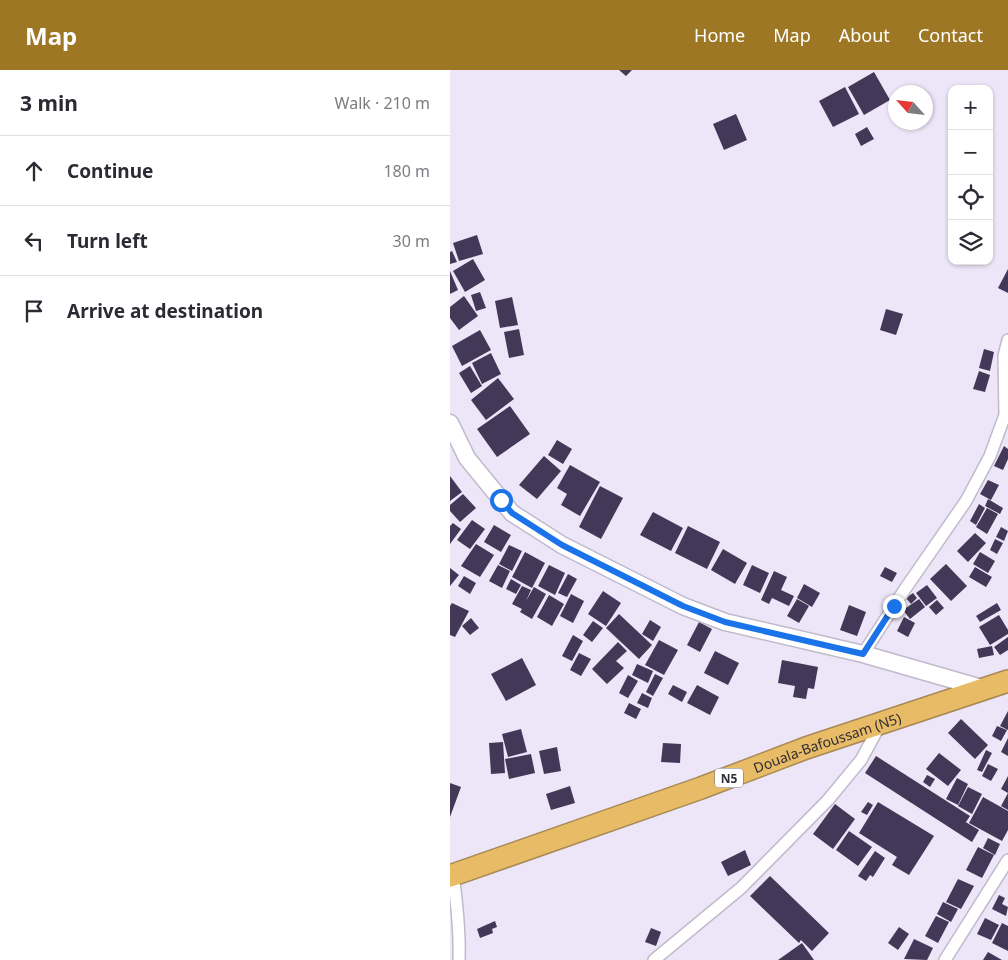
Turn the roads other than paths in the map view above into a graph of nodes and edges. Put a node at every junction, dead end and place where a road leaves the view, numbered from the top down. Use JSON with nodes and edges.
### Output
{"nodes":[{"id":1,"x":1008,"y":340,"type":"edge"},
{"id":2,"x":1006,"y":414,"type":"edge"},
{"id":3,"x":450,"y":423,"type":"edge"},
{"id":4,"x":863,"y":654,"type":"junction"},
{"id":5,"x":1008,"y":681,"type":"edge"},
{"id":6,"x":986,"y":689,"type":"junction"},
{"id":7,"x":880,"y":725,"type":"junction"},
{"id":8,"x":1008,"y":860,"type":"edge"},
{"id":9,"x":451,"y":876,"type":"edge"},
{"id":10,"x":458,"y":960,"type":"edge"},
{"id":11,"x":654,"y":960,"type":"edge"},
{"id":12,"x":945,"y":960,"type":"edge"}],
"edges":[{"from":1,"to":2,"type":"street"},
{"from":2,"to":4,"type":"street"},
{"from":3,"to":4,"type":"street"},
{"from":4,"to":6,"type":"street"},
{"from":5,"to":6,"type":"highway","name":"Douala-Bafoussam (N5)","number":"N5"},
{"from":6,"to":7,"type":"highway","name":"Douala-Bafoussam (N5)","number":"N5"},
{"from":7,"to":9,"type":"highway","name":"Douala-Bafoussam (N5)","number":"N5"},
{"from":7,"to":11,"type":"street"},
{"from":8,"to":12,"type":"street"},
{"from":9,"to":10,"type":"street"}]}
